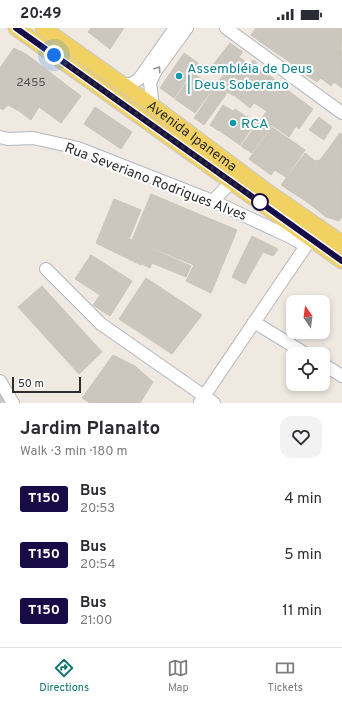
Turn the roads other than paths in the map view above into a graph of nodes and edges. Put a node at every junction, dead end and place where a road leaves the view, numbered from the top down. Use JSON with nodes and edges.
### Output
{"nodes":[{"id":1,"x":16,"y":28,"type":"edge"},
{"id":2,"x":21,"y":28,"type":"edge"},
{"id":3,"x":35,"y":28,"type":"edge"},
{"id":4,"x":44,"y":28,"type":"edge"},
{"id":5,"x":175,"y":28,"type":"edge"},
{"id":6,"x":187,"y":28,"type":"edge"},
{"id":7,"x":226,"y":28,"type":"edge"},
{"id":8,"x":121,"y":84,"type":"junction"},
{"id":9,"x":153,"y":106,"type":"junction"},
{"id":10,"x":342,"y":113,"type":"edge"},
{"id":11,"x":0,"y":137,"type":"edge"},
{"id":12,"x":232,"y":181,"type":"junction"},
{"id":13,"x":213,"y":201,"type":"junction"},
{"id":14,"x":308,"y":243,"type":"junction"},
{"id":15,"x":342,"y":243,"type":"edge"},
{"id":16,"x":342,"y":248,"type":"edge"},
{"id":17,"x":342,"y":256,"type":"edge"},
{"id":18,"x":342,"y":261,"type":"edge"},
{"id":19,"x":46,"y":269,"type":"dead end"},
{"id":20,"x":254,"y":322,"type":"junction"},
{"id":21,"x":295,"y":347,"type":"edge"},
{"id":22,"x":330,"y":368,"type":"edge"},
{"id":23,"x":342,"y":376,"type":"edge"},
{"id":24,"x":0,"y":381,"type":"edge"},
{"id":25,"x":206,"y":401,"type":"edge"},
{"id":26,"x":14,"y":403,"type":"edge"}],
"edges":[{"from":1,"to":12,"type":"main road","name":"Avenida Ipanema"},
{"from":2,"to":17,"type":"street"},
{"from":3,"to":16,"type":"street"},
{"from":4,"to":8,"type":"main road","name":"Avenida Ipanema"},
{"from":5,"to":8,"type":"street"},
{"from":9,"to":6,"type":"street","one_way":true},
{"from":7,"to":10,"type":"street"},
{"from":8,"to":9,"type":"main road","name":"Avenida Ipanema"},
{"from":9,"to":15,"type":"main road","name":"Avenida Ipanema"},
{"from":11,"to":13,"type":"street","name":"Rua Severiano Rodrigues Alves"},
{"from":12,"to":13,"type":"street"},
{"from":12,"to":14,"type":"main road","name":"Avenida Ipanema"},
{"from":13,"to":14,"type":"street","name":"Rua Severiano Rodrigues Alves"},
{"from":14,"to":18,"type":"main road","name":"Avenida Ipanema"},
{"from":14,"to":20,"type":"street"},
{"from":19,"to":25,"type":"street"},
{"from":20,"to":21,"type":"street"},
{"from":20,"to":25,"type":"street"},
{"from":22,"to":23,"type":"street"},
{"from":24,"to":26,"type":"street"}]}
